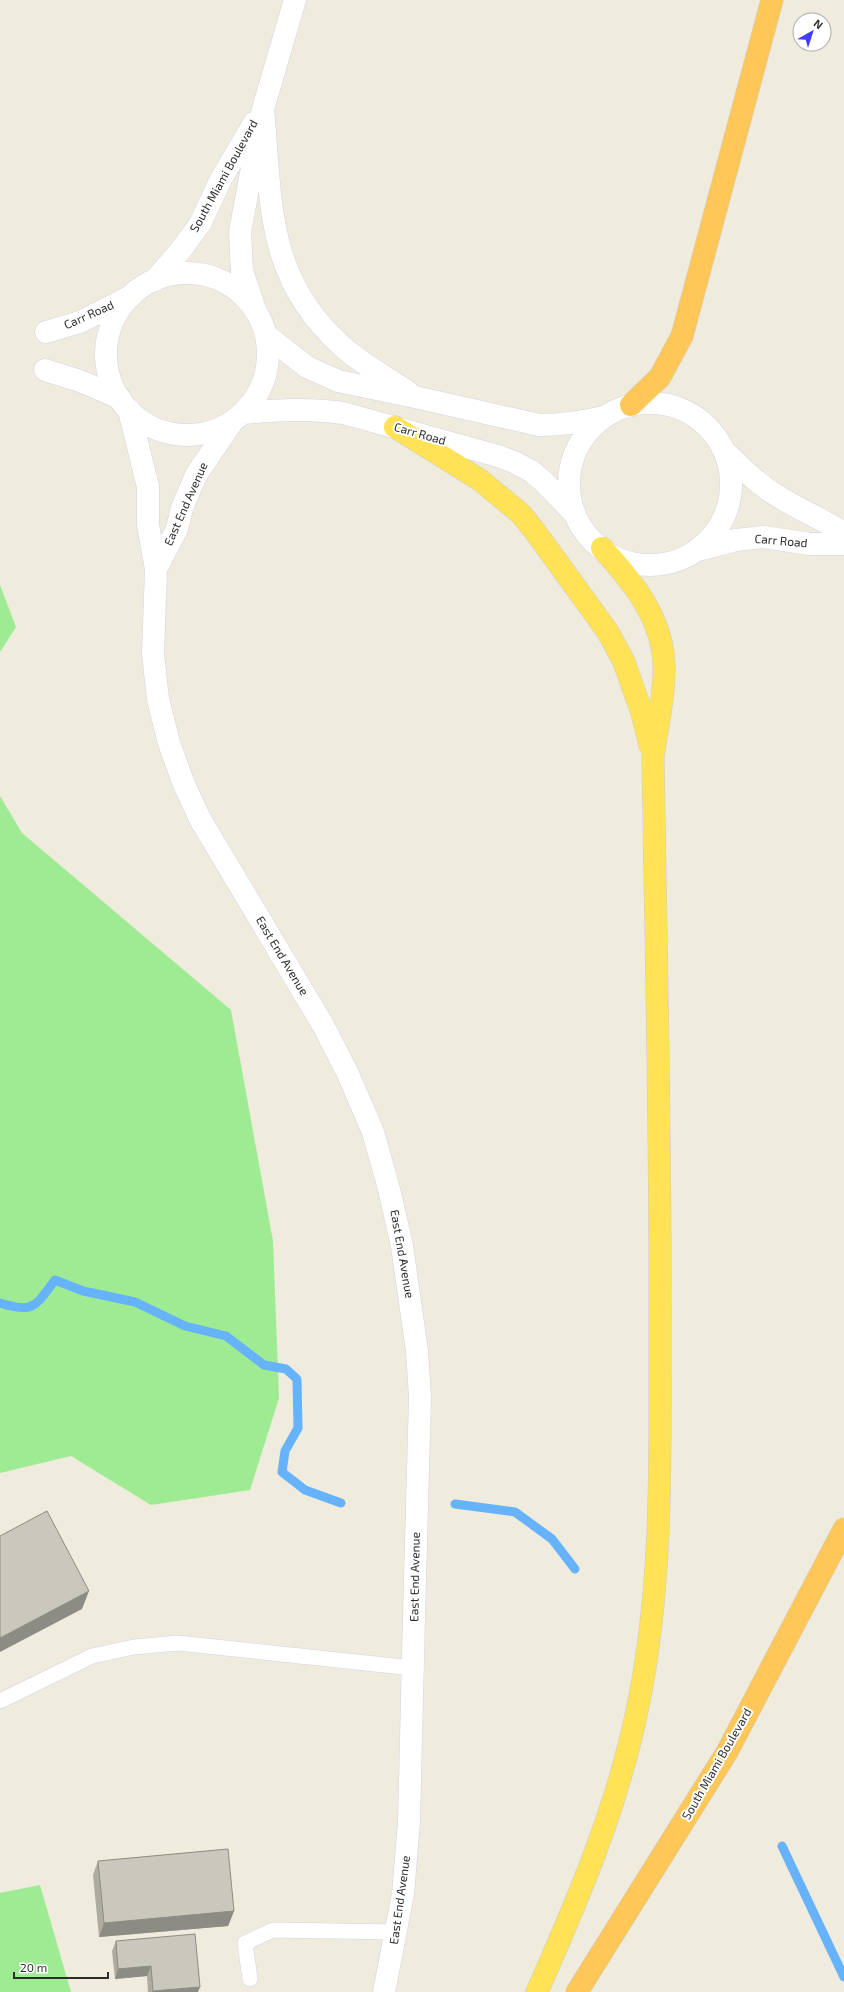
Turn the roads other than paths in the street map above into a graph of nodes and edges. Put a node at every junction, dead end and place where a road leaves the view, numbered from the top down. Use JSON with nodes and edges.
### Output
{"nodes":[{"id":1,"x":295,"y":0,"type":"edge"},
{"id":2,"x":772,"y":0,"type":"edge"},
{"id":3,"x":262,"y":109,"type":"junction"},
{"id":4,"x":155,"y":280,"type":"junction"},
{"id":5,"x":131,"y":296,"type":"junction"},
{"id":6,"x":255,"y":310,"type":"junction"},
{"id":7,"x":46,"y":332,"type":"dead end"},
{"id":8,"x":266,"y":335,"type":"junction"},
{"id":9,"x":45,"y":370,"type":"dead end"},
{"id":10,"x":415,"y":397,"type":"junction"},
{"id":11,"x":125,"y":404,"type":"junction"},
{"id":12,"x":631,"y":405,"type":"junction"},
{"id":13,"x":605,"y":416,"type":"junction"},
{"id":14,"x":238,"y":417,"type":"junction"},
{"id":15,"x":395,"y":427,"type":"junction"},
{"id":16,"x":724,"y":451,"type":"junction"},
{"id":17,"x":576,"y":516,"type":"junction"},
{"id":18,"x":844,"y":532,"type":"edge"},
{"id":19,"x":844,"y":544,"type":"edge"},
{"id":20,"x":602,"y":548,"type":"junction"},
{"id":21,"x":695,"y":551,"type":"junction"},
{"id":22,"x":156,"y":569,"type":"junction"},
{"id":23,"x":653,"y":757,"type":"junction"},
{"id":24,"x":844,"y":1529,"type":"edge"},
{"id":25,"x":413,"y":1668,"type":"junction"},
{"id":26,"x":0,"y":1701,"type":"edge"},
{"id":27,"x":396,"y":1932,"type":"junction"},
{"id":28,"x":250,"y":1979,"type":"dead end"},
{"id":29,"x":384,"y":1992,"type":"edge"},
{"id":30,"x":537,"y":1992,"type":"edge"},
{"id":31,"x":577,"y":1992,"type":"edge"}],
"edges":[{"from":1,"to":3,"type":"street","name":"South Miami Boulevard"},
{"from":2,"to":12,"type":"highway"},
{"from":3,"to":4,"type":"street","name":"South Miami Boulevard"},
{"from":3,"to":6,"type":"street","name":"South Miami Boulevard"},
{"from":3,"to":10,"type":"street"},
{"from":4,"to":5,"type":"street"},
{"from":4,"to":6,"type":"street"},
{"from":5,"to":7,"type":"street","name":"Carr Road"},
{"from":5,"to":11,"type":"street","name":"East End Avenue"},
{"from":6,"to":8,"type":"street"},
{"from":8,"to":10,"type":"street"},
{"from":8,"to":14,"type":"street","name":"East End Avenue"},
{"from":9,"to":11,"type":"street"},
{"from":10,"to":13,"type":"street"},
{"from":11,"to":14,"type":"street"},
{"from":11,"to":22,"type":"street","name":"East End Avenue"},
{"from":12,"to":13,"type":"street"},
{"from":12,"to":16,"type":"street"},
{"from":13,"to":17,"type":"street"},
{"from":14,"to":15,"type":"street","name":"Carr Road"},
{"from":14,"to":22,"type":"street","name":"East End Avenue"},
{"from":15,"to":17,"type":"street","name":"Carr Road"},
{"from":15,"to":23,"type":"highway"},
{"from":16,"to":18,"type":"street"},
{"from":16,"to":21,"type":"street"},
{"from":17,"to":20,"type":"street"},
{"from":19,"to":21,"type":"street","name":"Carr Road"},
{"from":20,"to":21,"type":"street"},
{"from":20,"to":23,"type":"highway"},
{"from":22,"to":25,"type":"street","name":"East End Avenue"},
{"from":23,"to":30,"type":"highway"},
{"from":24,"to":31,"type":"highway","name":"South Miami Boulevard"},
{"from":25,"to":26,"type":"lane"},
{"from":25,"to":27,"type":"street","name":"East End Avenue"},
{"from":27,"to":28,"type":"lane"},
{"from":27,"to":29,"type":"street","name":"East End Avenue"}]}
